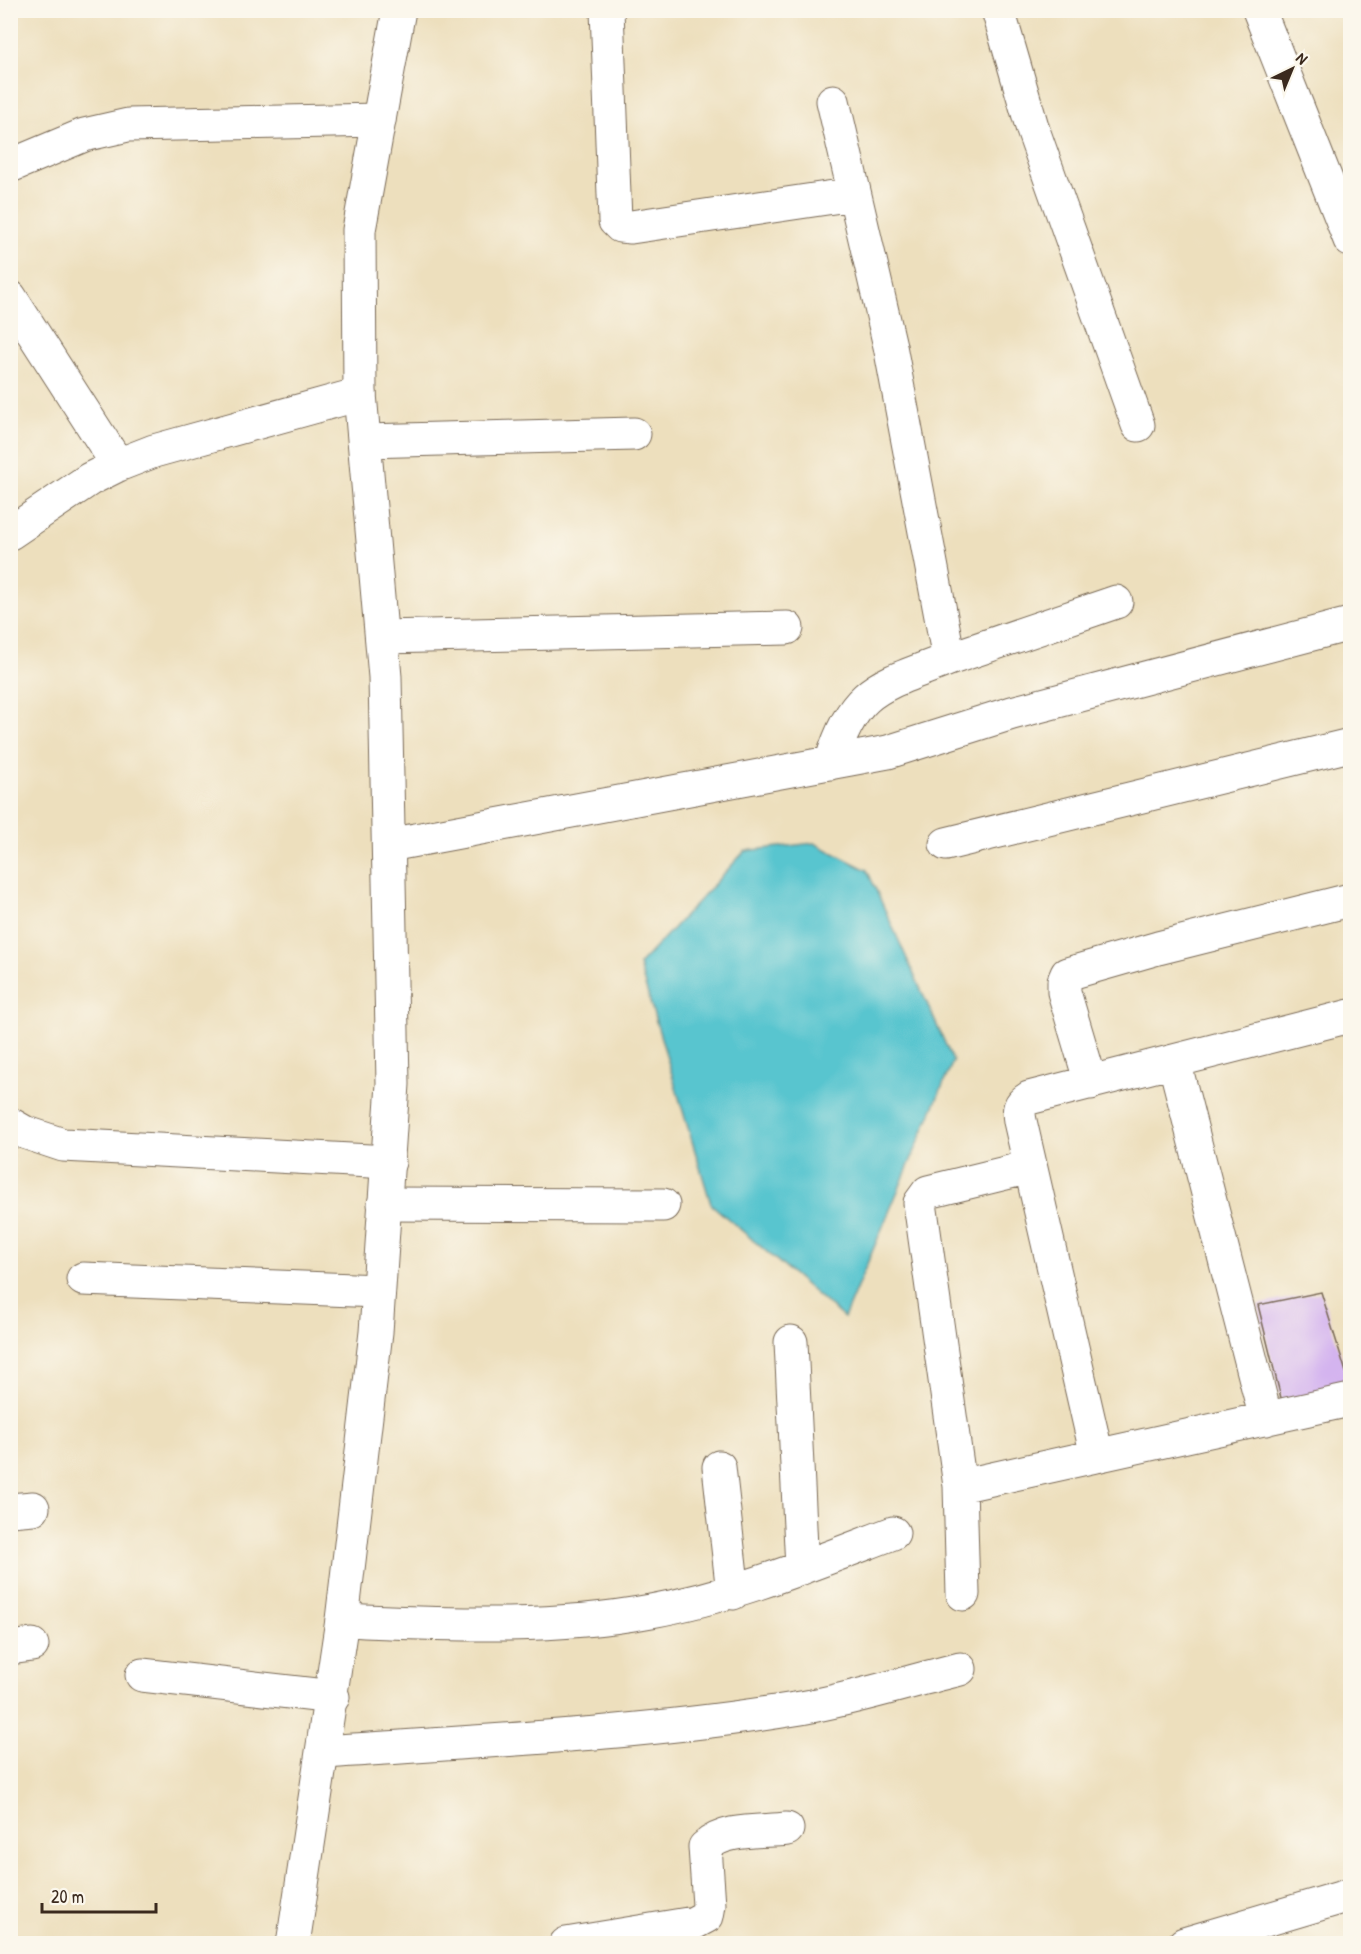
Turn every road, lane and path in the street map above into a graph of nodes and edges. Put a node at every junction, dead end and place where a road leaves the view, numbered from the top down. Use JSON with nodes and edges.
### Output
{"nodes":[{"id":1,"x":399,"y":10,"type":"edge"},
{"id":2,"x":607,"y":10,"type":"edge"},
{"id":3,"x":998,"y":10,"type":"edge"},
{"id":4,"x":1259,"y":10,"type":"edge"},
{"id":5,"x":833,"y":101,"type":"dead end"},
{"id":6,"x":379,"y":120,"type":"junction"},
{"id":7,"x":10,"y":166,"type":"edge"},
{"id":8,"x":854,"y":194,"type":"junction"},
{"id":9,"x":1350,"y":240,"type":"edge"},
{"id":10,"x":10,"y":297,"type":"edge"},
{"id":11,"x":360,"y":394,"type":"junction"},
{"id":12,"x":1138,"y":425,"type":"dead end"},
{"id":13,"x":634,"y":434,"type":"dead end"},
{"id":14,"x":365,"y":441,"type":"junction"},
{"id":15,"x":118,"y":465,"type":"junction"},
{"id":16,"x":10,"y":533,"type":"edge"},
{"id":17,"x":1116,"y":602,"type":"dead end"},
{"id":18,"x":1350,"y":624,"type":"edge"},
{"id":19,"x":787,"y":628,"type":"dead end"},
{"id":20,"x":381,"y":637,"type":"junction"},
{"id":21,"x":949,"y":659,"type":"junction"},
{"id":22,"x":1350,"y":745,"type":"edge"},
{"id":23,"x":831,"y":763,"type":"junction"},
{"id":24,"x":946,"y":844,"type":"dead end"},
{"id":25,"x":389,"y":845,"type":"junction"},
{"id":26,"x":1350,"y":900,"type":"edge"},
{"id":27,"x":1350,"y":1017,"type":"edge"},
{"id":28,"x":1174,"y":1061,"type":"junction"},
{"id":29,"x":1091,"y":1083,"type":"junction"},
{"id":30,"x":10,"y":1124,"type":"edge"},
{"id":31,"x":389,"y":1162,"type":"junction"},
{"id":32,"x":1030,"y":1167,"type":"junction"},
{"id":33,"x":384,"y":1204,"type":"junction"},
{"id":34,"x":663,"y":1205,"type":"dead end"},
{"id":35,"x":83,"y":1279,"type":"dead end"},
{"id":36,"x":378,"y":1292,"type":"junction"},
{"id":37,"x":791,"y":1342,"type":"dead end"},
{"id":38,"x":1350,"y":1400,"type":"edge"},
{"id":39,"x":1266,"y":1419,"type":"junction"},
{"id":40,"x":1097,"y":1456,"type":"junction"},
{"id":41,"x":719,"y":1467,"type":"dead end"},
{"id":42,"x":960,"y":1486,"type":"junction"},
{"id":43,"x":893,"y":1533,"type":"dead end"},
{"id":44,"x":802,"y":1568,"type":"junction"},
{"id":45,"x":733,"y":1593,"type":"junction"},
{"id":46,"x":963,"y":1594,"type":"dead end"},
{"id":47,"x":342,"y":1620,"type":"junction"},
{"id":48,"x":960,"y":1669,"type":"dead end"},
{"id":49,"x":142,"y":1675,"type":"dead end"},
{"id":50,"x":333,"y":1698,"type":"junction"},
{"id":51,"x":324,"y":1752,"type":"junction"},
{"id":52,"x":787,"y":1829,"type":"dead end"},
{"id":53,"x":1350,"y":1896,"type":"edge"},
{"id":54,"x":1257,"y":1933,"type":"edge"},
{"id":55,"x":293,"y":1944,"type":"edge"},
{"id":56,"x":566,"y":1944,"type":"edge"},
{"id":57,"x":1184,"y":1944,"type":"edge"}],
"edges":[{"from":1,"to":6,"type":"street"},
{"from":2,"to":8,"type":"street"},
{"from":3,"to":12,"type":"street"},
{"from":4,"to":9,"type":"street"},
{"from":5,"to":8,"type":"street"},
{"from":6,"to":7,"type":"street"},
{"from":6,"to":11,"type":"street"},
{"from":8,"to":21,"type":"street"},
{"from":10,"to":15,"type":"street"},
{"from":11,"to":14,"type":"street"},
{"from":11,"to":15,"type":"street"},
{"from":13,"to":14,"type":"street"},
{"from":14,"to":20,"type":"street"},
{"from":15,"to":16,"type":"street"},
{"from":17,"to":21,"type":"street"},
{"from":18,"to":23,"type":"street"},
{"from":19,"to":20,"type":"street"},
{"from":20,"to":25,"type":"street"},
{"from":21,"to":23,"type":"street"},
{"from":22,"to":24,"type":"street"},
{"from":23,"to":25,"type":"street"},
{"from":25,"to":31,"type":"street"},
{"from":26,"to":29,"type":"street"},
{"from":27,"to":28,"type":"street"},
{"from":28,"to":29,"type":"street"},
{"from":28,"to":39,"type":"street"},
{"from":29,"to":32,"type":"street"},
{"from":30,"to":31,"type":"street"},
{"from":31,"to":33,"type":"street"},
{"from":32,"to":40,"type":"street"},
{"from":32,"to":42,"type":"street"},
{"from":33,"to":34,"type":"street"},
{"from":33,"to":36,"type":"street"},
{"from":35,"to":36,"type":"street"},
{"from":36,"to":47,"type":"street"},
{"from":37,"to":44,"type":"street"},
{"from":38,"to":39,"type":"street"},
{"from":39,"to":40,"type":"street"},
{"from":40,"to":42,"type":"street"},
{"from":41,"to":45,"type":"street"},
{"from":42,"to":46,"type":"street"},
{"from":43,"to":44,"type":"street"},
{"from":44,"to":45,"type":"street"},
{"from":45,"to":47,"type":"street"},
{"from":47,"to":50,"type":"street"},
{"from":48,"to":51,"type":"street"},
{"from":49,"to":50,"type":"street"},
{"from":50,"to":51,"type":"street"},
{"from":51,"to":55,"type":"street"},
{"from":52,"to":56,"type":"street"},
{"from":53,"to":54,"type":"street"},
{"from":54,"to":57,"type":"street"}]}
